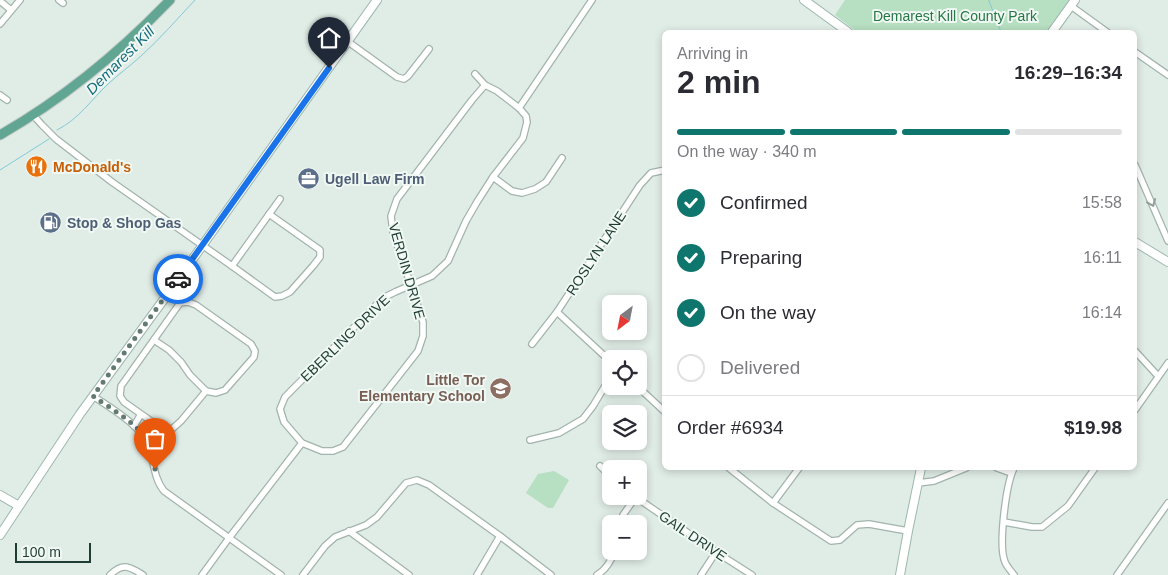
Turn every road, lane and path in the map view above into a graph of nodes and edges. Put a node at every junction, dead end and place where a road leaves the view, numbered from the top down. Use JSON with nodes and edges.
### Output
{"nodes":[{"id":1,"x":20,"y":0,"type":"edge"},
{"id":2,"x":170,"y":0,"type":"edge"},
{"id":3,"x":377,"y":0,"type":"edge"},
{"id":4,"x":592,"y":0,"type":"edge"},
{"id":5,"x":804,"y":0,"type":"edge"},
{"id":6,"x":0,"y":1,"type":"edge"},
{"id":7,"x":1073,"y":3,"type":"edge"},
{"id":8,"x":12,"y":10,"type":"junction"},
{"id":9,"x":0,"y":24,"type":"edge"},
{"id":10,"x":845,"y":30,"type":"edge"},
{"id":11,"x":1053,"y":30,"type":"edge"},
{"id":12,"x":1105,"y":30,"type":"edge"},
{"id":13,"x":348,"y":41,"type":"junction"},
{"id":14,"x":429,"y":49,"type":"dead end"},
{"id":15,"x":1137,"y":53,"type":"edge"},
{"id":16,"x":475,"y":74,"type":"dead end"},
{"id":17,"x":1168,"y":75,"type":"edge"},
{"id":18,"x":485,"y":85,"type":"junction"},
{"id":19,"x":0,"y":95,"type":"edge"},
{"id":20,"x":7,"y":100,"type":"dead end"},
{"id":21,"x":519,"y":108,"type":"junction"},
{"id":22,"x":33,"y":115,"type":"junction"},
{"id":23,"x":0,"y":136,"type":"edge"},
{"id":24,"x":562,"y":158,"type":"dead end"},
{"id":25,"x":1137,"y":170,"type":"edge"},
{"id":26,"x":662,"y":171,"type":"edge"},
{"id":27,"x":493,"y":177,"type":"junction"},
{"id":28,"x":280,"y":199,"type":"dead end"},
{"id":29,"x":269,"y":214,"type":"junction"},
{"id":30,"x":1168,"y":241,"type":"edge"},
{"id":31,"x":1137,"y":243,"type":"edge"},
{"id":32,"x":202,"y":245,"type":"junction"},
{"id":33,"x":1168,"y":262,"type":"edge"},
{"id":34,"x":232,"y":266,"type":"junction"},
{"id":35,"x":410,"y":285,"type":"junction"},
{"id":36,"x":558,"y":312,"type":"junction"},
{"id":37,"x":154,"y":340,"type":"junction"},
{"id":38,"x":532,"y":344,"type":"dead end"},
{"id":39,"x":1137,"y":353,"type":"edge"},
{"id":40,"x":602,"y":354,"type":"edge"},
{"id":41,"x":1168,"y":363,"type":"edge"},
{"id":42,"x":1158,"y":376,"type":"junction"},
{"id":43,"x":206,"y":391,"type":"junction"},
{"id":44,"x":602,"y":391,"type":"edge"},
{"id":45,"x":647,"y":395,"type":"edge"},
{"id":46,"x":93,"y":396,"type":"junction"},
{"id":47,"x":1137,"y":407,"type":"edge"},
{"id":48,"x":662,"y":409,"type":"edge"},
{"id":49,"x":141,"y":414,"type":"junction"},
{"id":50,"x":134,"y":426,"type":"junction"},
{"id":51,"x":530,"y":440,"type":"dead end"},
{"id":52,"x":302,"y":443,"type":"junction"},
{"id":53,"x":732,"y":470,"type":"edge"},
{"id":54,"x":798,"y":470,"type":"edge"},
{"id":55,"x":921,"y":470,"type":"edge"},
{"id":56,"x":961,"y":470,"type":"edge"},
{"id":57,"x":1013,"y":470,"type":"edge"},
{"id":58,"x":1094,"y":470,"type":"edge"},
{"id":59,"x":918,"y":484,"type":"junction"},
{"id":60,"x":0,"y":495,"type":"edge"},
{"id":61,"x":774,"y":503,"type":"junction"},
{"id":62,"x":1168,"y":504,"type":"edge"},
{"id":63,"x":646,"y":505,"type":"edge"},
{"id":64,"x":19,"y":506,"type":"junction"},
{"id":65,"x":1004,"y":522,"type":"junction"},
{"id":66,"x":349,"y":531,"type":"junction"},
{"id":67,"x":908,"y":531,"type":"junction"},
{"id":68,"x":0,"y":535,"type":"edge"},
{"id":69,"x":500,"y":536,"type":"junction"},
{"id":70,"x":229,"y":538,"type":"junction"},
{"id":71,"x":716,"y":552,"type":"junction"},
{"id":72,"x":611,"y":560,"type":"edge"},
{"id":73,"x":1012,"y":574,"type":"edge"},
{"id":74,"x":110,"y":575,"type":"edge"},
{"id":75,"x":143,"y":575,"type":"edge"},
{"id":76,"x":202,"y":575,"type":"edge"},
{"id":77,"x":281,"y":575,"type":"edge"},
{"id":78,"x":303,"y":575,"type":"edge"},
{"id":79,"x":409,"y":575,"type":"edge"},
{"id":80,"x":477,"y":575,"type":"edge"},
{"id":81,"x":551,"y":575,"type":"edge"},
{"id":82,"x":598,"y":575,"type":"edge"},
{"id":83,"x":701,"y":575,"type":"edge"},
{"id":84,"x":752,"y":575,"type":"edge"},
{"id":85,"x":900,"y":575,"type":"edge"},
{"id":86,"x":1117,"y":575,"type":"edge"}],
"edges":[{"from":1,"to":8,"type":"street"},
{"from":2,"to":22,"type":"main road"},
{"from":3,"to":13,"type":"street"},
{"from":4,"to":21,"type":"street"},
{"from":5,"to":10,"type":"street"},
{"from":6,"to":8,"type":"street"},
{"from":7,"to":11,"type":"street"},
{"from":7,"to":12,"type":"street"},
{"from":8,"to":9,"type":"street"},
{"from":13,"to":14,"type":"street"},
{"from":13,"to":32,"type":"street"},
{"from":15,"to":17,"type":"street"},
{"from":16,"to":18,"type":"street"},
{"from":18,"to":21,"type":"street"},
{"from":18,"to":35,"type":"street","name":"VERDIN DRIVE"},
{"from":19,"to":20,"type":"street"},
{"from":21,"to":27,"type":"street","name":"EBERLING DRIVE"},
{"from":22,"to":23,"type":"main road"},
{"from":22,"to":32,"type":"street"},
{"from":24,"to":27,"type":"street"},
{"from":25,"to":30,"type":"street","one_way":true},
{"from":26,"to":36,"type":"street","name":"ROSLYN LANE"},
{"from":27,"to":35,"type":"street","name":"EBERLING DRIVE"},
{"from":28,"to":29,"type":"street"},
{"from":29,"to":34,"type":"street"},
{"from":29,"to":34,"type":"street"},
{"from":31,"to":33,"type":"street"},
{"from":32,"to":34,"type":"street"},
{"from":32,"to":46,"type":"street"},
{"from":35,"to":52,"type":"street","name":"EBERLING DRIVE"},
{"from":35,"to":52,"type":"street","name":"VERDIN DRIVE"},
{"from":36,"to":38,"type":"street","name":"ROSLYN LANE"},
{"from":36,"to":40,"type":"street"},
{"from":37,"to":43,"type":"street"},
{"from":37,"to":43,"type":"street"},
{"from":37,"to":49,"type":"street"},
{"from":39,"to":42,"type":"street"},
{"from":41,"to":42,"type":"street"},
{"from":42,"to":47,"type":"street"},
{"from":43,"to":49,"type":"street"},
{"from":44,"to":51,"type":"street"},
{"from":45,"to":48,"type":"street"},
{"from":46,"to":50,"type":"street"},
{"from":46,"to":64,"type":"street"},
{"from":49,"to":50,"type":"street"},
{"from":50,"to":70,"type":"street"},
{"from":52,"to":70,"type":"street"},
{"from":53,"to":61,"type":"street"},
{"from":54,"to":61,"type":"street"},
{"from":55,"to":59,"type":"street"},
{"from":56,"to":59,"type":"street"},
{"from":57,"to":65,"type":"street"},
{"from":58,"to":65,"type":"street"},
{"from":59,"to":67,"type":"street"},
{"from":60,"to":64,"type":"street"},
{"from":61,"to":67,"type":"street"},
{"from":62,"to":86,"type":"street"},
{"from":63,"to":71,"type":"street","name":"GAIL DRIVE"},
{"from":64,"to":68,"type":"street"},
{"from":65,"to":73,"type":"street"},
{"from":66,"to":69,"type":"street"},
{"from":66,"to":78,"type":"street"},
{"from":66,"to":79,"type":"street"},
{"from":67,"to":85,"type":"street"},
{"from":69,"to":80,"type":"street"},
{"from":69,"to":81,"type":"street"},
{"from":70,"to":76,"type":"street"},
{"from":70,"to":77,"type":"street"},
{"from":71,"to":83,"type":"street"},
{"from":71,"to":84,"type":"street","name":"GAIL DRIVE"},
{"from":72,"to":82,"type":"street"},
{"from":74,"to":75,"type":"street"}]}
